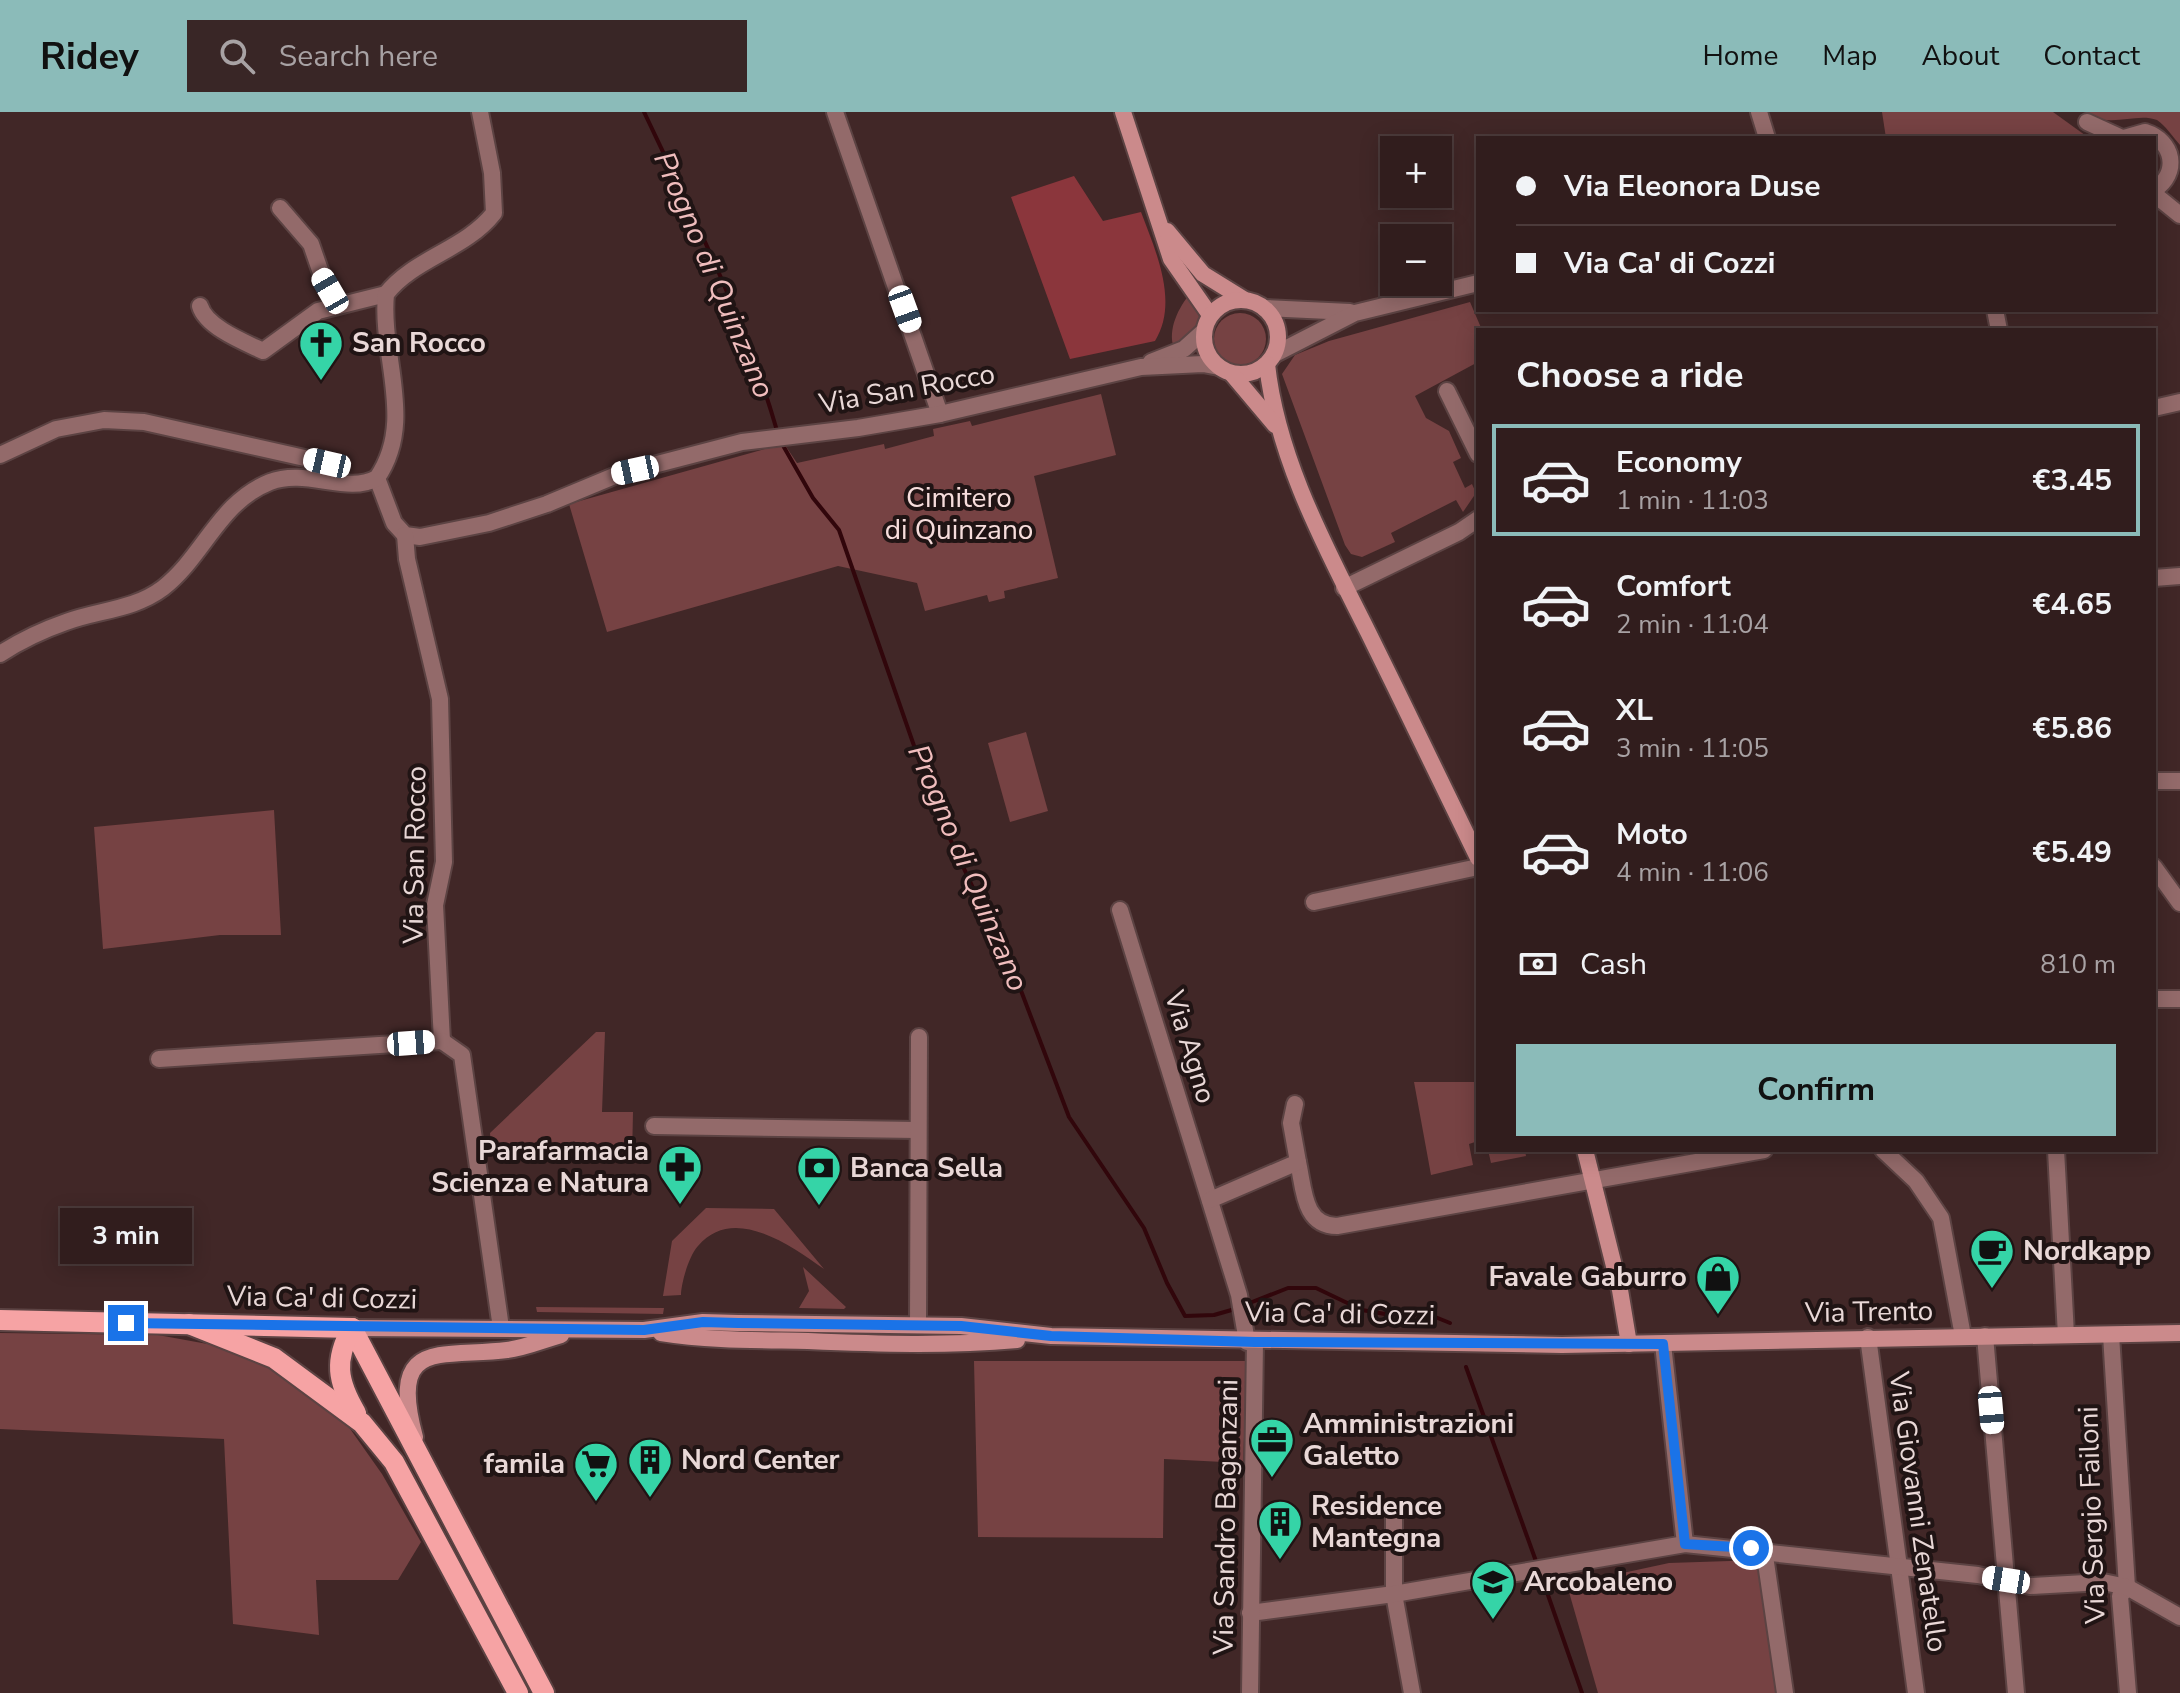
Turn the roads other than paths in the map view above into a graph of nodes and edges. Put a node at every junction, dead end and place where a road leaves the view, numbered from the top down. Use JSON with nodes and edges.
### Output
{"nodes":[{"id":1,"x":480,"y":112,"type":"edge"},
{"id":2,"x":835,"y":112,"type":"edge"},
{"id":3,"x":1123,"y":112,"type":"edge"},
{"id":4,"x":1759,"y":112,"type":"edge"},
{"id":5,"x":2082,"y":117,"type":"edge"},
{"id":6,"x":1766,"y":136,"type":"edge"},
{"id":7,"x":2101,"y":136,"type":"edge"},
{"id":8,"x":2119,"y":136,"type":"edge"},
{"id":9,"x":2128,"y":136,"type":"edge"},
{"id":10,"x":2155,"y":136,"type":"edge"},
{"id":11,"x":2156,"y":137,"type":"edge"},
{"id":12,"x":2169,"y":185,"type":"edge"},
{"id":13,"x":280,"y":208,"type":"dead end"},
{"id":14,"x":1157,"y":217,"type":"junction"},
{"id":15,"x":1476,"y":283,"type":"edge"},
{"id":16,"x":386,"y":294,"type":"junction"},
{"id":17,"x":1245,"y":300,"type":"junction"},
{"id":18,"x":338,"y":305,"type":"junction"},
{"id":19,"x":200,"y":306,"type":"dead end"},
{"id":20,"x":1264,"y":308,"type":"junction"},
{"id":21,"x":1355,"y":313,"type":"junction"},
{"id":22,"x":1207,"y":323,"type":"junction"},
{"id":23,"x":1271,"y":359,"type":"junction"},
{"id":24,"x":1141,"y":367,"type":"junction"},
{"id":25,"x":1226,"y":370,"type":"junction"},
{"id":26,"x":1447,"y":391,"type":"dead end"},
{"id":27,"x":2180,"y":402,"type":"edge"},
{"id":28,"x":2156,"y":408,"type":"edge"},
{"id":29,"x":940,"y":414,"type":"junction"},
{"id":30,"x":1283,"y":436,"type":"junction"},
{"id":31,"x":1476,"y":450,"type":"edge"},
{"id":32,"x":0,"y":455,"type":"edge"},
{"id":33,"x":377,"y":478,"type":"junction"},
{"id":34,"x":337,"y":480,"type":"junction"},
{"id":35,"x":1476,"y":520,"type":"edge"},
{"id":36,"x":405,"y":535,"type":"junction"},
{"id":37,"x":2180,"y":576,"type":"edge"},
{"id":38,"x":2156,"y":578,"type":"edge"},
{"id":39,"x":1344,"y":588,"type":"junction"},
{"id":40,"x":0,"y":654,"type":"edge"},
{"id":41,"x":2156,"y":781,"type":"edge"},
{"id":42,"x":2180,"y":781,"type":"edge"},
{"id":43,"x":1476,"y":854,"type":"edge"},
{"id":44,"x":1476,"y":867,"type":"edge"},
{"id":45,"x":2156,"y":870,"type":"edge"},
{"id":46,"x":1314,"y":902,"type":"dead end"},
{"id":47,"x":2180,"y":903,"type":"edge"},
{"id":48,"x":1120,"y":910,"type":"dead end"},
{"id":49,"x":2156,"y":999,"type":"edge"},
{"id":50,"x":2180,"y":999,"type":"edge"},
{"id":51,"x":919,"y":1037,"type":"dead end"},
{"id":52,"x":442,"y":1041,"type":"junction"},
{"id":53,"x":159,"y":1059,"type":"dead end"},
{"id":54,"x":1295,"y":1104,"type":"dead end"},
{"id":55,"x":654,"y":1126,"type":"dead end"},
{"id":56,"x":917,"y":1130,"type":"junction"},
{"id":57,"x":1586,"y":1152,"type":"edge"},
{"id":58,"x":1752,"y":1152,"type":"edge"},
{"id":59,"x":1885,"y":1152,"type":"edge"},
{"id":60,"x":2056,"y":1152,"type":"edge"},
{"id":61,"x":1298,"y":1162,"type":"junction"},
{"id":62,"x":1593,"y":1179,"type":"junction"},
{"id":63,"x":1210,"y":1200,"type":"junction"},
{"id":64,"x":0,"y":1320,"type":"edge"},
{"id":65,"x":189,"y":1324,"type":"junction"},
{"id":66,"x":918,"y":1325,"type":"junction"},
{"id":67,"x":352,"y":1328,"type":"junction"},
{"id":68,"x":501,"y":1328,"type":"junction"},
{"id":69,"x":582,"y":1329,"type":"junction"},
{"id":70,"x":644,"y":1330,"type":"junction"},
{"id":71,"x":2180,"y":1333,"type":"edge"},
{"id":72,"x":2066,"y":1335,"type":"junction"},
{"id":73,"x":2111,"y":1335,"type":"junction"},
{"id":74,"x":1051,"y":1336,"type":"junction"},
{"id":75,"x":1963,"y":1336,"type":"junction"},
{"id":76,"x":1985,"y":1336,"type":"junction"},
{"id":77,"x":1868,"y":1337,"type":"junction"},
{"id":78,"x":1251,"y":1342,"type":"junction"},
{"id":79,"x":1629,"y":1344,"type":"junction"},
{"id":80,"x":1663,"y":1344,"type":"junction"},
{"id":81,"x":362,"y":1423,"type":"junction"},
{"id":82,"x":424,"y":1468,"type":"junction"},
{"id":83,"x":1394,"y":1517,"type":"dead end"},
{"id":84,"x":1685,"y":1544,"type":"junction"},
{"id":85,"x":1764,"y":1549,"type":"junction"},
{"id":86,"x":1897,"y":1566,"type":"junction"},
{"id":87,"x":2006,"y":1580,"type":"junction"},
{"id":88,"x":2127,"y":1587,"type":"junction"},
{"id":89,"x":1394,"y":1594,"type":"junction"},
{"id":90,"x":1250,"y":1613,"type":"junction"},
{"id":91,"x":2180,"y":1617,"type":"edge"},
{"id":92,"x":518,"y":1693,"type":"edge"},
{"id":93,"x":544,"y":1693,"type":"edge"},
{"id":94,"x":1250,"y":1693,"type":"edge"},
{"id":95,"x":1412,"y":1693,"type":"edge"},
{"id":96,"x":1785,"y":1693,"type":"edge"},
{"id":97,"x":1916,"y":1693,"type":"edge"},
{"id":98,"x":2016,"y":1693,"type":"edge"},
{"id":99,"x":2128,"y":1693,"type":"edge"}],
"edges":[{"from":1,"to":16,"type":"street"},
{"from":2,"to":29,"type":"street"},
{"from":3,"to":14,"type":"main road"},
{"from":4,"to":6,"type":"street"},
{"from":5,"to":7,"type":"street"},
{"from":5,"to":8,"type":"street"},
{"from":9,"to":10,"type":"street"},
{"from":11,"to":12,"type":"street"},
{"from":13,"to":18,"type":"street"},
{"from":14,"to":17,"type":"main road"},
{"from":14,"to":22,"type":"main road"},
{"from":15,"to":21,"type":"street"},
{"from":16,"to":18,"type":"street"},
{"from":16,"to":33,"type":"street"},
{"from":17,"to":20,"type":"main road"},
{"from":17,"to":22,"type":"main road"},
{"from":18,"to":19,"type":"street"},
{"from":20,"to":21,"type":"street"},
{"from":20,"to":23,"type":"main road"},
{"from":21,"to":23,"type":"street"},
{"from":22,"to":24,"type":"street","name":"Via San Rocco"},
{"from":22,"to":25,"type":"main road"},
{"from":23,"to":25,"type":"main road"},
{"from":23,"to":30,"type":"main road"},
{"from":24,"to":25,"type":"street","name":"Via San Rocco"},
{"from":24,"to":29,"type":"street","name":"Via San Rocco"},
{"from":25,"to":30,"type":"main road"},
{"from":26,"to":31,"type":"street"},
{"from":27,"to":28,"type":"street"},
{"from":29,"to":36,"type":"street","name":"Via San Rocco"},
{"from":30,"to":39,"type":"main road"},
{"from":32,"to":34,"type":"street"},
{"from":33,"to":34,"type":"street"},
{"from":33,"to":36,"type":"street","name":"Via San Rocco"},
{"from":34,"to":40,"type":"street"},
{"from":35,"to":39,"type":"street"},
{"from":36,"to":52,"type":"street","name":"Via San Rocco"},
{"from":37,"to":38,"type":"street"},
{"from":39,"to":43,"type":"main road"},
{"from":41,"to":42,"type":"street"},
{"from":44,"to":46,"type":"street"},
{"from":45,"to":47,"type":"street"},
{"from":48,"to":63,"type":"street","name":"Via Agno"},
{"from":49,"to":50,"type":"street"},
{"from":51,"to":56,"type":"street"},
{"from":52,"to":53,"type":"street"},
{"from":52,"to":68,"type":"street"},
{"from":54,"to":61,"type":"street"},
{"from":55,"to":56,"type":"street"},
{"from":56,"to":66,"type":"street"},
{"from":57,"to":62,"type":"main road"},
{"from":58,"to":62,"type":"street"},
{"from":59,"to":75,"type":"street"},
{"from":60,"to":72,"type":"street"},
{"from":61,"to":62,"type":"street"},
{"from":61,"to":63,"type":"street"},
{"from":62,"to":79,"type":"main road"},
{"from":63,"to":78,"type":"street","name":"Via Agno"},
{"from":64,"to":65,"type":"main road","name":"Via Ca' di Cozzi"},
{"from":65,"to":67,"type":"main road","name":"Via Ca' di Cozzi"},
{"from":65,"to":81,"type":"main road"},
{"from":66,"to":70,"type":"main road","name":"Via Ca' di Cozzi"},
{"from":66,"to":74,"type":"main road","name":"Via Ca' di Cozzi"},
{"from":67,"to":68,"type":"main road","name":"Via Ca' di Cozzi"},
{"from":67,"to":81,"type":"main road"},
{"from":67,"to":82,"type":"main road"},
{"from":68,"to":69,"type":"main road","name":"Via Ca' di Cozzi"},
{"from":69,"to":70,"type":"main road","name":"Via Ca' di Cozzi"},
{"from":69,"to":82,"type":"main road"},
{"from":70,"to":74,"type":"main road","name":"Via Ca' di Cozzi"},
{"from":71,"to":73,"type":"main road","name":"Via Trento"},
{"from":72,"to":73,"type":"main road","name":"Via Trento"},
{"from":72,"to":76,"type":"main road","name":"Via Trento"},
{"from":73,"to":88,"type":"street","name":"Via Sergio Failoni"},
{"from":74,"to":78,"type":"main road","name":"Via Ca' di Cozzi"},
{"from":75,"to":76,"type":"main road","name":"Via Trento"},
{"from":75,"to":77,"type":"main road","name":"Via Trento"},
{"from":76,"to":87,"type":"street"},
{"from":77,"to":80,"type":"main road","name":"Via Trento"},
{"from":77,"to":86,"type":"street","name":"Via Giovanni Zenatello"},
{"from":78,"to":79,"type":"main road","name":"Via Ca' di Cozzi"},
{"from":78,"to":90,"type":"street","name":"Via Sandro Baganzani"},
{"from":79,"to":80,"type":"main road","name":"Via Trento"},
{"from":80,"to":84,"type":"street"},
{"from":81,"to":92,"type":"main road"},
{"from":82,"to":93,"type":"main road"},
{"from":83,"to":89,"type":"street"},
{"from":84,"to":85,"type":"street"},
{"from":84,"to":89,"type":"street"},
{"from":85,"to":86,"type":"street"},
{"from":85,"to":96,"type":"street"},
{"from":86,"to":87,"type":"street"},
{"from":86,"to":97,"type":"street","name":"Via Giovanni Zenatello"},
{"from":87,"to":88,"type":"street"},
{"from":87,"to":98,"type":"street"},
{"from":88,"to":91,"type":"street"},
{"from":88,"to":99,"type":"street","name":"Via Sergio Failoni"},
{"from":89,"to":90,"type":"street"},
{"from":89,"to":95,"type":"street"},
{"from":90,"to":94,"type":"street","name":"Via Sandro Baganzani"}]}
